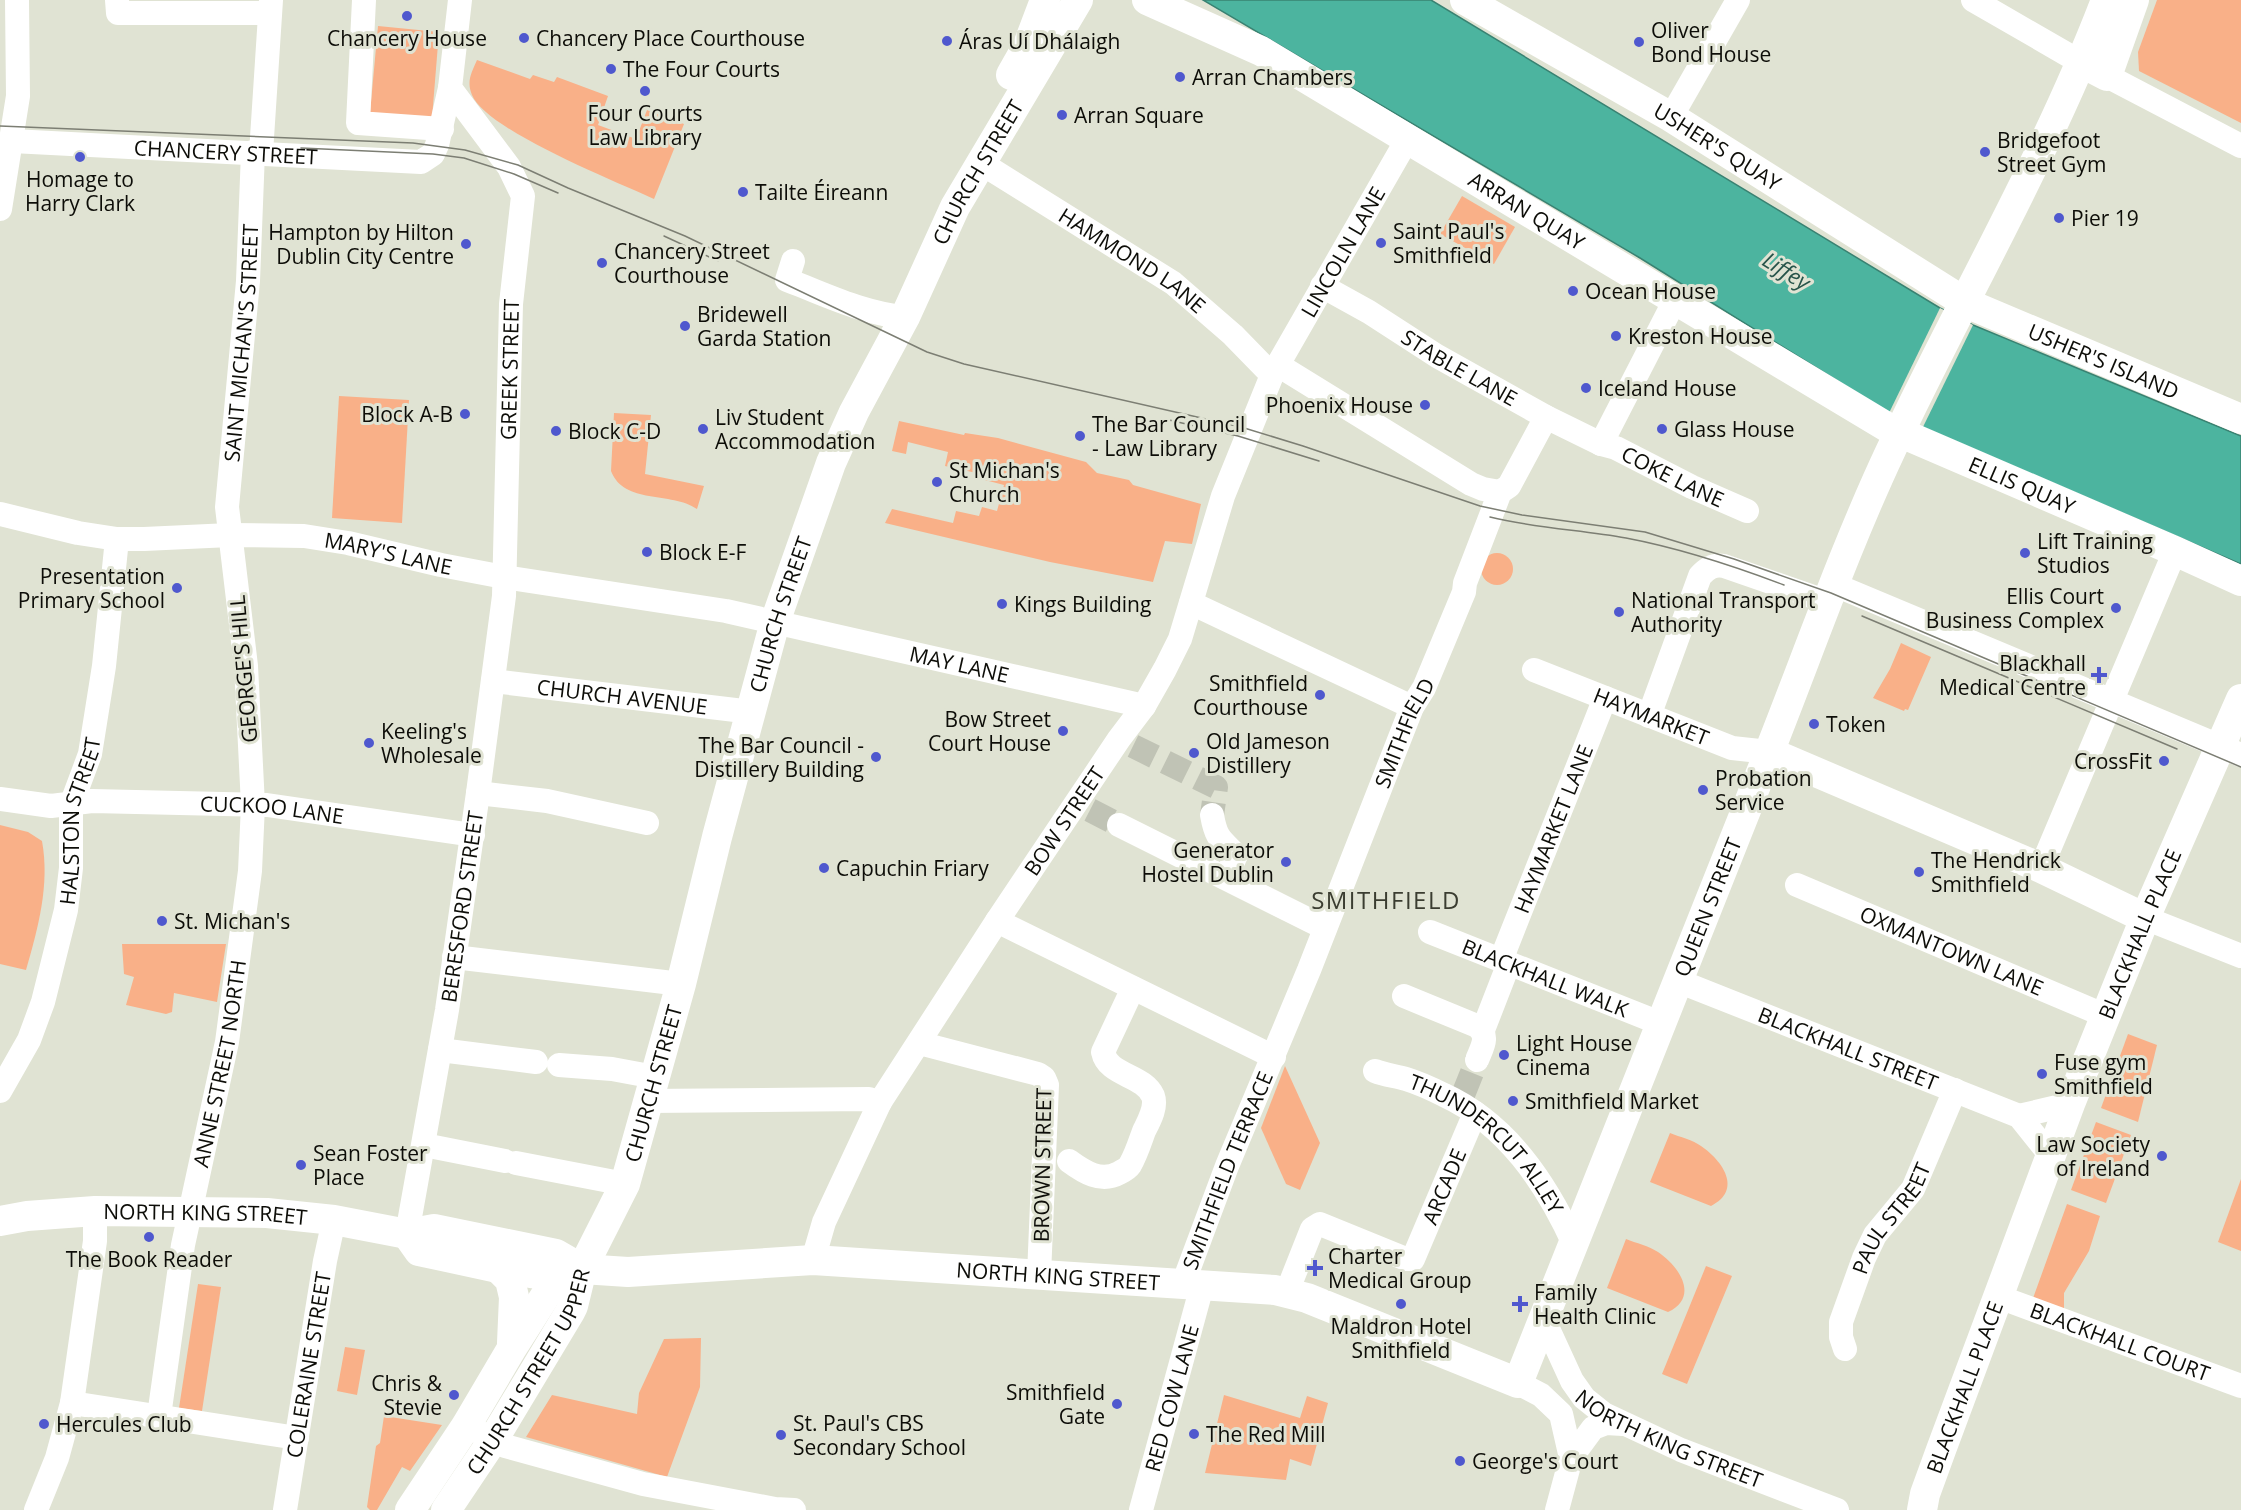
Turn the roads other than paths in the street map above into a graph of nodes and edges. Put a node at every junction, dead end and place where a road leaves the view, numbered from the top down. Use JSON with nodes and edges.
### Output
{"nodes":[{"id":1,"x":17,"y":0,"type":"edge"},
{"id":2,"x":117,"y":0,"type":"edge"},
{"id":3,"x":364,"y":0,"type":"edge"},
{"id":4,"x":460,"y":0,"type":"edge"},
{"id":5,"x":1045,"y":0,"type":"edge"},
{"id":6,"x":1078,"y":0,"type":"edge"},
{"id":7,"x":1147,"y":0,"type":"edge"},
{"id":8,"x":1465,"y":0,"type":"edge"},
{"id":9,"x":1738,"y":0,"type":"edge"},
{"id":10,"x":1973,"y":0,"type":"edge"},
{"id":11,"x":2106,"y":0,"type":"edge"},
{"id":12,"x":2134,"y":0,"type":"edge"},
{"id":13,"x":270,"y":6,"type":"edge"},
{"id":14,"x":2094,"y":69,"type":"junction"},
{"id":15,"x":450,"y":88,"type":"junction"},
{"id":16,"x":1671,"y":117,"type":"junction"},
{"id":17,"x":442,"y":129,"type":"junction"},
{"id":18,"x":9,"y":134,"type":"edge"},
{"id":19,"x":1408,"y":138,"type":"junction"},
{"id":20,"x":2241,"y":146,"type":"edge"},
{"id":21,"x":257,"y":152,"type":"junction"},
{"id":22,"x":982,"y":160,"type":"junction"},
{"id":23,"x":0,"y":209,"type":"edge"},
{"id":24,"x":793,"y":261,"type":"dead end"},
{"id":25,"x":1322,"y":286,"type":"junction"},
{"id":26,"x":1675,"y":300,"type":"junction"},
{"id":27,"x":1962,"y":309,"type":"junction"},
{"id":28,"x":904,"y":317,"type":"junction"},
{"id":29,"x":1275,"y":370,"type":"junction"},
{"id":30,"x":1546,"y":417,"type":"junction"},
{"id":31,"x":2241,"y":419,"type":"edge"},
{"id":32,"x":1902,"y":429,"type":"junction"},
{"id":33,"x":1601,"y":444,"type":"junction"},
{"id":34,"x":1500,"y":492,"type":"junction"},
{"id":35,"x":1747,"y":511,"type":"dead end"},
{"id":36,"x":0,"y":514,"type":"edge"},
{"id":37,"x":230,"y":535,"type":"junction"},
{"id":38,"x":117,"y":539,"type":"junction"},
{"id":39,"x":2175,"y":551,"type":"junction"},
{"id":40,"x":504,"y":577,"type":"junction"},
{"id":41,"x":2241,"y":581,"type":"edge"},
{"id":42,"x":1831,"y":593,"type":"junction"},
{"id":43,"x":1191,"y":603,"type":"junction"},
{"id":44,"x":775,"y":622,"type":"junction"},
{"id":45,"x":1534,"y":670,"type":"dead end"},
{"id":46,"x":493,"y":681,"type":"junction"},
{"id":47,"x":1605,"y":698,"type":"junction"},
{"id":48,"x":2241,"y":699,"type":"edge"},
{"id":49,"x":1144,"y":706,"type":"junction"},
{"id":50,"x":1412,"y":707,"type":"junction"},
{"id":51,"x":2109,"y":710,"type":"junction"},
{"id":52,"x":752,"y":712,"type":"junction"},
{"id":53,"x":1649,"y":716,"type":"junction"},
{"id":54,"x":2230,"y":751,"type":"edge"},
{"id":55,"x":1769,"y":752,"type":"junction"},
{"id":56,"x":478,"y":793,"type":"junction"},
{"id":57,"x":0,"y":799,"type":"edge"},
{"id":58,"x":71,"y":805,"type":"junction"},
{"id":59,"x":253,"y":805,"type":"junction"},
{"id":60,"x":1212,"y":815,"type":"tunnel mouth"},
{"id":61,"x":647,"y":823,"type":"dead end"},
{"id":62,"x":1119,"y":825,"type":"tunnel mouth"},
{"id":63,"x":472,"y":835,"type":"junction"},
{"id":64,"x":2041,"y":868,"type":"junction"},
{"id":65,"x":1226,"y":878,"type":"junction"},
{"id":66,"x":1797,"y":885,"type":"dead end"},
{"id":67,"x":2145,"y":918,"type":"junction"},
{"id":68,"x":997,"y":921,"type":"junction"},
{"id":69,"x":1326,"y":928,"type":"junction"},
{"id":70,"x":1430,"y":932,"type":"dead end"},
{"id":71,"x":2241,"y":956,"type":"edge"},
{"id":72,"x":454,"y":957,"type":"junction"},
{"id":73,"x":1505,"y":962,"type":"junction"},
{"id":74,"x":1678,"y":981,"type":"junction"},
{"id":75,"x":681,"y":984,"type":"junction"},
{"id":76,"x":1133,"y":988,"type":"junction"},
{"id":77,"x":1404,"y":996,"type":"dead end"},
{"id":78,"x":2106,"y":1016,"type":"junction"},
{"id":79,"x":1662,"y":1024,"type":"junction"},
{"id":80,"x":919,"y":1043,"type":"junction"},
{"id":81,"x":440,"y":1050,"type":"junction"},
{"id":82,"x":1274,"y":1057,"type":"junction"},
{"id":83,"x":1375,"y":1071,"type":"dead end"},
{"id":84,"x":652,"y":1089,"type":"junction"},
{"id":85,"x":1955,"y":1090,"type":"junction"},
{"id":86,"x":0,"y":1091,"type":"edge"},
{"id":87,"x":880,"y":1102,"type":"junction"},
{"id":88,"x":1466,"y":1104,"type":"junction"},
{"id":89,"x":2070,"y":1104,"type":"junction"},
{"id":90,"x":2019,"y":1116,"type":"junction"},
{"id":91,"x":424,"y":1145,"type":"junction"},
{"id":92,"x":2051,"y":1156,"type":"junction"},
{"id":93,"x":1069,"y":1161,"type":"dead end"},
{"id":94,"x":625,"y":1184,"type":"junction"},
{"id":95,"x":95,"y":1211,"type":"junction"},
{"id":96,"x":190,"y":1213,"type":"junction"},
{"id":97,"x":334,"y":1220,"type":"junction"},
{"id":98,"x":0,"y":1221,"type":"edge"},
{"id":99,"x":407,"y":1234,"type":"junction"},
{"id":100,"x":1574,"y":1244,"type":"junction"},
{"id":101,"x":813,"y":1260,"type":"junction"},
{"id":102,"x":498,"y":1268,"type":"junction"},
{"id":103,"x":582,"y":1269,"type":"junction"},
{"id":104,"x":1039,"y":1275,"type":"junction"},
{"id":105,"x":1192,"y":1285,"type":"junction"},
{"id":106,"x":1287,"y":1292,"type":"junction"},
{"id":107,"x":1999,"y":1297,"type":"junction"},
{"id":108,"x":1544,"y":1320,"type":"junction"},
{"id":109,"x":512,"y":1348,"type":"junction"},
{"id":110,"x":1845,"y":1349,"type":"dead end"},
{"id":111,"x":1518,"y":1383,"type":"junction"},
{"id":112,"x":2241,"y":1386,"type":"edge"},
{"id":113,"x":72,"y":1403,"type":"junction"},
{"id":114,"x":159,"y":1416,"type":"junction"},
{"id":115,"x":1623,"y":1424,"type":"junction"},
{"id":116,"x":466,"y":1426,"type":"junction"},
{"id":117,"x":297,"y":1438,"type":"junction"},
{"id":118,"x":493,"y":1440,"type":"junction"},
{"id":119,"x":1571,"y":1458,"type":"junction"},
{"id":120,"x":36,"y":1510,"type":"edge"},
{"id":121,"x":285,"y":1510,"type":"edge"},
{"id":122,"x":410,"y":1510,"type":"edge"},
{"id":123,"x":446,"y":1510,"type":"edge"},
{"id":124,"x":781,"y":1510,"type":"edge"},
{"id":125,"x":1141,"y":1510,"type":"edge"},
{"id":126,"x":1557,"y":1510,"type":"edge"},
{"id":127,"x":1837,"y":1510,"type":"edge"},
{"id":128,"x":1922,"y":1510,"type":"edge"}],
"edges":[{"from":1,"to":18,"type":"street"},
{"from":2,"to":13,"type":"street"},
{"from":3,"to":17,"type":"street"},
{"from":4,"to":15,"type":"street"},
{"from":5,"to":22,"type":"main road"},
{"from":6,"to":22,"type":"main road","name":"CHURCH STREET"},
{"from":7,"to":19,"type":"main road","name":"ARRAN QUAY"},
{"from":8,"to":16,"type":"main road","name":"USHER'S QUAY"},
{"from":9,"to":16,"type":"street"},
{"from":10,"to":14,"type":"street"},
{"from":11,"to":14,"type":"main road"},
{"from":12,"to":14,"type":"main road"},
{"from":13,"to":21,"type":"street","name":"SAINT MICHAN'S STREET"},
{"from":14,"to":20,"type":"street"},
{"from":14,"to":27,"type":"main road","name":"QUEEN STREET"},
{"from":15,"to":17,"type":"street"},
{"from":15,"to":40,"type":"street","name":"GREEK STREET"},
{"from":16,"to":27,"type":"main road","name":"USHER'S QUAY"},
{"from":17,"to":21,"type":"street","name":"CHANCERY STREET"},
{"from":18,"to":21,"type":"street","name":"CHANCERY STREET"},
{"from":18,"to":23,"type":"street"},
{"from":19,"to":25,"type":"street","name":"LINCOLN LANE"},
{"from":19,"to":26,"type":"main road","name":"ARRAN QUAY"},
{"from":21,"to":37,"type":"street","name":"SAINT MICHAN'S STREET"},
{"from":22,"to":28,"type":"main road","name":"CHURCH STREET"},
{"from":22,"to":29,"type":"street","name":"HAMMOND LANE"},
{"from":24,"to":28,"type":"street"},
{"from":25,"to":29,"type":"street","name":"LINCOLN LANE"},
{"from":25,"to":30,"type":"street","name":"STABLE LANE"},
{"from":26,"to":32,"type":"main road","name":"ARRAN QUAY"},
{"from":26,"to":33,"type":"street"},
{"from":27,"to":31,"type":"main road","name":"USHER'S ISLAND"},
{"from":27,"to":32,"type":"main road","name":"QUEEN STREET"},
{"from":28,"to":44,"type":"main road","name":"CHURCH STREET"},
{"from":29,"to":34,"type":"street","name":"HAMMOND LANE"},
{"from":29,"to":43,"type":"street","name":"BOW STREET"},
{"from":30,"to":33,"type":"street","name":"STABLE LANE"},
{"from":30,"to":34,"type":"street","name":"SMITHFIELD"},
{"from":32,"to":39,"type":"main road","name":"ELLIS QUAY"},
{"from":32,"to":42,"type":"main road","name":"QUEEN STREET"},
{"from":33,"to":35,"type":"street","name":"COKE LANE"},
{"from":34,"to":50,"type":"street","name":"SMITHFIELD"},
{"from":36,"to":38,"type":"street","name":"MARY'S LANE"},
{"from":37,"to":38,"type":"street","name":"MARY'S LANE"},
{"from":37,"to":40,"type":"street","name":"MARY'S LANE"},
{"from":37,"to":59,"type":"street","name":"GEORGE'S HILL"},
{"from":38,"to":58,"type":"street","name":"HALSTON STREET"},
{"from":39,"to":41,"type":"main road","name":"ELLIS QUAY"},
{"from":39,"to":51,"type":"street"},
{"from":40,"to":44,"type":"street","name":"MARY'S LANE"},
{"from":40,"to":46,"type":"street","name":"BERESFORD STREET"},
{"from":42,"to":51,"type":"street"},
{"from":42,"to":53,"type":"street"},
{"from":42,"to":55,"type":"main road","name":"QUEEN STREET"},
{"from":43,"to":49,"type":"street","name":"BOW STREET"},
{"from":43,"to":50,"type":"street"},
{"from":44,"to":49,"type":"street","name":"MAY LANE"},
{"from":44,"to":52,"type":"main road","name":"CHURCH STREET"},
{"from":45,"to":47,"type":"street","name":"HAYMARKET"},
{"from":46,"to":52,"type":"street","name":"CHURCH AVENUE"},
{"from":46,"to":56,"type":"street","name":"BERESFORD STREET"},
{"from":47,"to":53,"type":"street","name":"HAYMARKET"},
{"from":47,"to":73,"type":"street","name":"HAYMARKET LANE"},
{"from":48,"to":54,"type":"main road","name":"BLACKHALL PLACE"},
{"from":49,"to":68,"type":"street","name":"BOW STREET"},
{"from":50,"to":69,"type":"street","name":"SMITHFIELD"},
{"from":51,"to":54,"type":"street"},
{"from":51,"to":64,"type":"street"},
{"from":52,"to":75,"type":"main road","name":"CHURCH STREET"},
{"from":53,"to":55,"type":"street","name":"HAYMARKET"},
{"from":54,"to":67,"type":"main road","name":"BLACKHALL PLACE"},
{"from":55,"to":64,"type":"main road"},
{"from":55,"to":74,"type":"main road","name":"QUEEN STREET"},
{"from":56,"to":61,"type":"street"},
{"from":56,"to":63,"type":"street","name":"BERESFORD STREET"},
{"from":57,"to":58,"type":"street","name":"CUCKOO LANE"},
{"from":58,"to":59,"type":"street","name":"CUCKOO LANE"},
{"from":58,"to":86,"type":"street","name":"HALSTON STREET"},
{"from":59,"to":63,"type":"street","name":"CUCKOO LANE"},
{"from":59,"to":96,"type":"street","name":"ANNE STREET NORTH"},
{"from":60,"to":65,"type":"street"},
{"from":62,"to":65,"type":"street"},
{"from":63,"to":72,"type":"street","name":"BERESFORD STREET"},
{"from":64,"to":67,"type":"main road"},
{"from":65,"to":69,"type":"street"},
{"from":66,"to":78,"type":"street","name":"OXMANTOWN LANE"},
{"from":67,"to":71,"type":"street"},
{"from":67,"to":78,"type":"main road","name":"BLACKHALL PLACE"},
{"from":68,"to":76,"type":"street"},
{"from":68,"to":80,"type":"street","name":"BOW STREET"},
{"from":69,"to":82,"type":"street","name":"SMITHFIELD"},
{"from":70,"to":73,"type":"street","name":"BLACKHALL WALK"},
{"from":72,"to":75,"type":"street"},
{"from":72,"to":81,"type":"street","name":"BERESFORD STREET"},
{"from":73,"to":77,"type":"street","name":"HAYMARKET LANE"},
{"from":73,"to":79,"type":"street","name":"BLACKHALL WALK"},
{"from":74,"to":79,"type":"main road","name":"QUEEN STREET"},
{"from":74,"to":85,"type":"street","name":"BLACKHALL STREET"},
{"from":75,"to":84,"type":"main road","name":"CHURCH STREET"},
{"from":76,"to":82,"type":"street"},
{"from":76,"to":93,"type":"street"},
{"from":78,"to":89,"type":"main road","name":"BLACKHALL PLACE"},
{"from":79,"to":100,"type":"main road","name":"QUEEN STREET"},
{"from":80,"to":87,"type":"street","name":"BOW STREET"},
{"from":80,"to":104,"type":"street","name":"BROWN STREET"},
{"from":81,"to":84,"type":"street"},
{"from":81,"to":91,"type":"street","name":"BERESFORD STREET"},
{"from":82,"to":105,"type":"street","name":"SMITHFIELD TERRACE"},
{"from":83,"to":88,"type":"street","name":"THUNDERCUT ALLEY"},
{"from":84,"to":87,"type":"street"},
{"from":84,"to":94,"type":"main road","name":"CHURCH STREET"},
{"from":85,"to":90,"type":"street","name":"BLACKHALL STREET"},
{"from":85,"to":110,"type":"street","name":"PAUL STREET"},
{"from":87,"to":101,"type":"street","name":"BOW STREET"},
{"from":88,"to":100,"type":"street","name":"THUNDERCUT ALLEY"},
{"from":88,"to":106,"type":"street","name":"ARCADE"},
{"from":89,"to":90,"type":"street"},
{"from":89,"to":92,"type":"main road","name":"BLACKHALL PLACE"},
{"from":90,"to":92,"type":"street","name":"BLACKHALL STREET"},
{"from":91,"to":94,"type":"street"},
{"from":91,"to":99,"type":"street","name":"BERESFORD STREET"},
{"from":92,"to":107,"type":"main road","name":"BLACKHALL PLACE"},
{"from":94,"to":103,"type":"main road","name":"CHURCH STREET"},
{"from":95,"to":96,"type":"main road","name":"NORTH KING STREET"},
{"from":95,"to":98,"type":"main road","name":"NORTH KING STREET"},
{"from":95,"to":113,"type":"street"},
{"from":96,"to":97,"type":"main road","name":"NORTH KING STREET"},
{"from":96,"to":114,"type":"street","name":"ANNE STREET NORTH"},
{"from":97,"to":99,"type":"main road","name":"NORTH KING STREET"},
{"from":97,"to":117,"type":"street","name":"COLERAINE STREET"},
{"from":99,"to":102,"type":"main road","name":"NORTH KING STREET"},
{"from":99,"to":103,"type":"main road","name":"NORTH KING STREET"},
{"from":100,"to":108,"type":"main road","name":"QUEEN STREET"},
{"from":101,"to":103,"type":"main road","name":"NORTH KING STREET"},
{"from":101,"to":104,"type":"main road","name":"NORTH KING STREET"},
{"from":102,"to":103,"type":"main road","name":"NORTH KING STREET"},
{"from":102,"to":109,"type":"main road"},
{"from":103,"to":109,"type":"main road","name":"CHURCH STREET UPPER"},
{"from":103,"to":118,"type":"main road","name":"CHURCH STREET UPPER"},
{"from":104,"to":105,"type":"main road","name":"NORTH KING STREET"},
{"from":105,"to":106,"type":"main road","name":"NORTH KING STREET"},
{"from":105,"to":125,"type":"street","name":"RED COW LANE"},
{"from":106,"to":111,"type":"main road","name":"NORTH KING STREET"},
{"from":107,"to":112,"type":"street","name":"BLACKHALL COURT"},
{"from":107,"to":128,"type":"main road","name":"BLACKHALL PLACE"},
{"from":108,"to":111,"type":"main road","name":"QUEEN STREET"},
{"from":108,"to":115,"type":"street","name":"NORTH KING STREET"},
{"from":109,"to":116,"type":"main road","name":"CHURCH STREET UPPER"},
{"from":111,"to":119,"type":"street"},
{"from":113,"to":114,"type":"street"},
{"from":113,"to":120,"type":"street"},
{"from":114,"to":117,"type":"street"},
{"from":115,"to":119,"type":"street"},
{"from":115,"to":127,"type":"street","name":"NORTH KING STREET"},
{"from":116,"to":118,"type":"street"},
{"from":116,"to":122,"type":"main road","name":"CHURCH STREET UPPER"},
{"from":117,"to":121,"type":"street","name":"COLERAINE STREET"},
{"from":118,"to":123,"type":"main road","name":"CHURCH STREET UPPER"},
{"from":118,"to":124,"type":"street"},
{"from":119,"to":126,"type":"street"}]}
